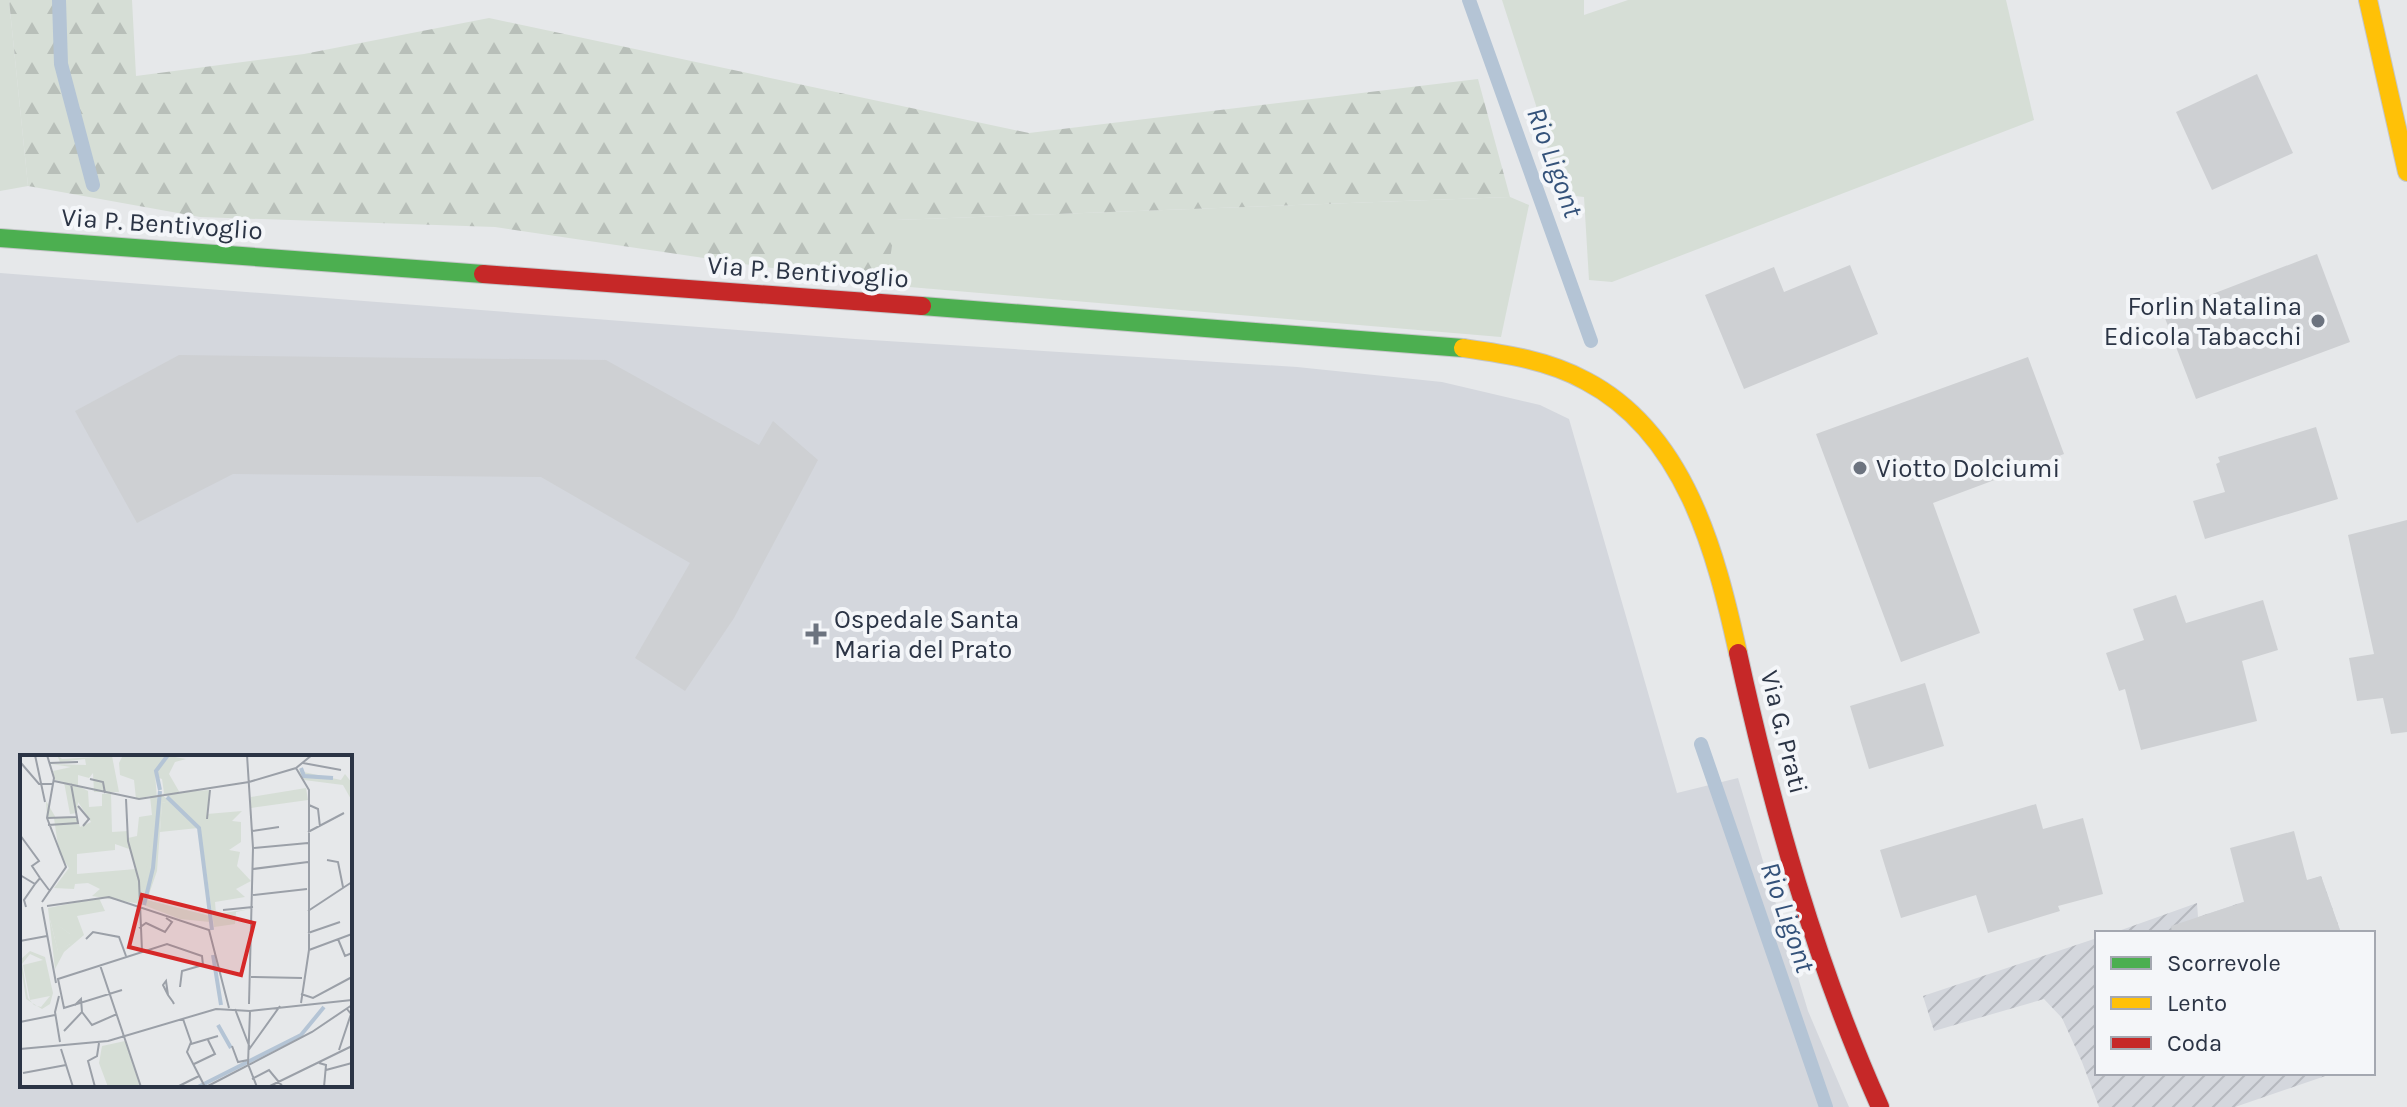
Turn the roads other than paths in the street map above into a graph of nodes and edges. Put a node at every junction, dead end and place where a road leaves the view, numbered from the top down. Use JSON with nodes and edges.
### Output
{"nodes":[{"id":1,"x":2368,"y":0,"type":"edge"},
{"id":2,"x":2407,"y":172,"type":"edge"},
{"id":3,"x":0,"y":238,"type":"edge"},
{"id":4,"x":1604,"y":392,"type":"joint"},
{"id":5,"x":1880,"y":1107,"type":"edge"}],
"edges":[{"from":1,"to":2,"type":"street"},
{"from":3,"to":4,"type":"street","name":"Via P. Bentivoglio"},
{"from":4,"to":5,"type":"street","name":"Via G. Prati"}]}
